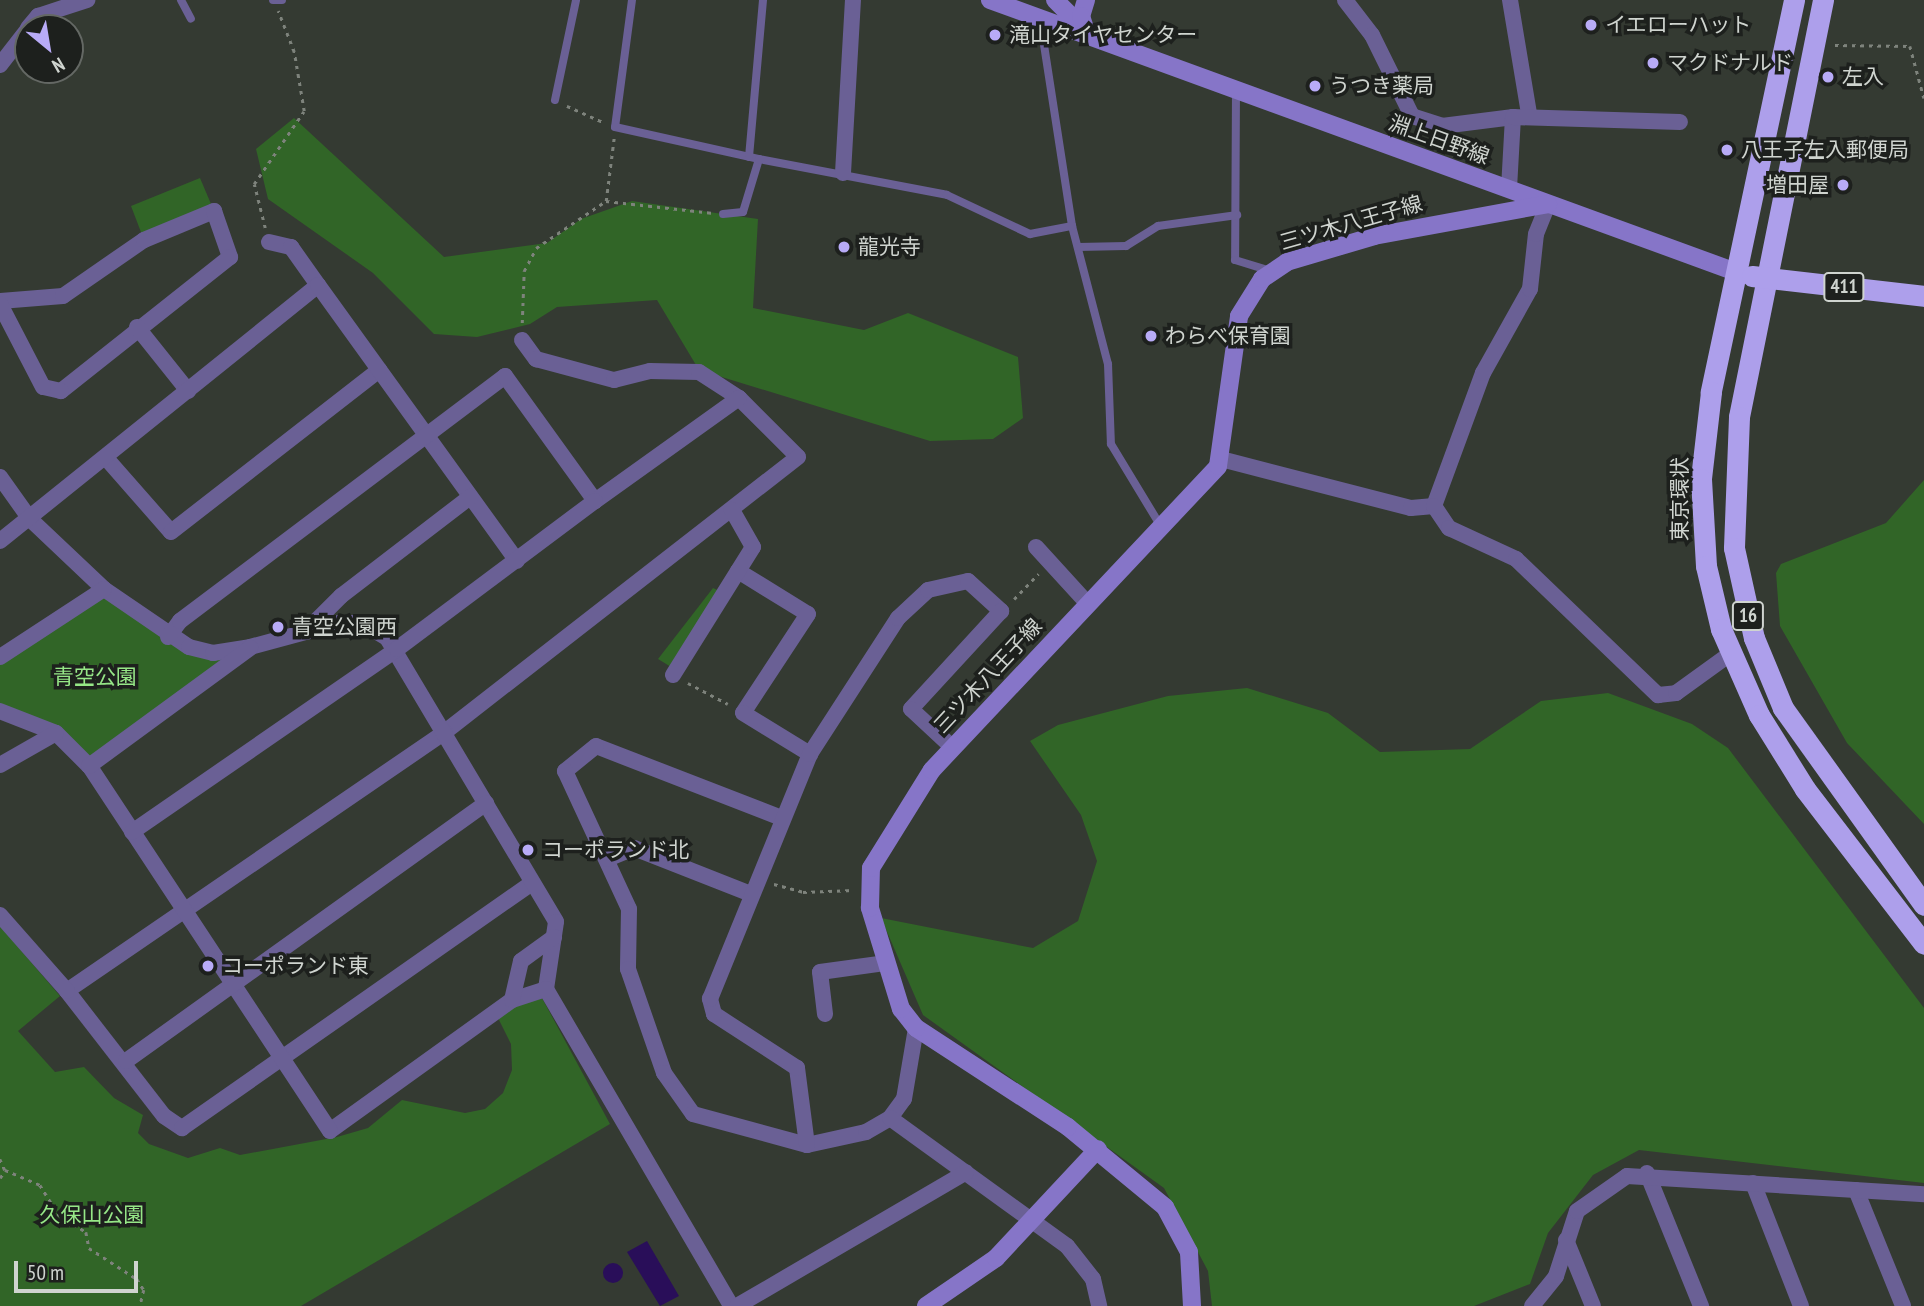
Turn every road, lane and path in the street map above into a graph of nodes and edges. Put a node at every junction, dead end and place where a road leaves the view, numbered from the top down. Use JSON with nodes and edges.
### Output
{"nodes":[{"id":1,"x":87,"y":0,"type":"edge"},
{"id":2,"x":181,"y":0,"type":"edge"},
{"id":3,"x":576,"y":0,"type":"edge"},
{"id":4,"x":632,"y":0,"type":"edge"},
{"id":5,"x":763,"y":0,"type":"edge"},
{"id":6,"x":853,"y":0,"type":"edge"},
{"id":7,"x":990,"y":0,"type":"edge"},
{"id":8,"x":1055,"y":0,"type":"edge"},
{"id":9,"x":1086,"y":0,"type":"edge"},
{"id":10,"x":1345,"y":0,"type":"edge"},
{"id":11,"x":1510,"y":0,"type":"edge"},
{"id":12,"x":1794,"y":0,"type":"edge"},
{"id":13,"x":1823,"y":0,"type":"edge"},
{"id":14,"x":276,"y":1,"type":"edge"},
{"id":15,"x":55,"y":4,"type":"edge"},
{"id":16,"x":191,"y":19,"type":"dead end"},
{"id":17,"x":1040,"y":19,"type":"junction"},
{"id":18,"x":1088,"y":34,"type":"junction"},
{"id":19,"x":1835,"y":45,"type":"dead end"},
{"id":20,"x":14,"y":46,"type":"edge"},
{"id":21,"x":0,"y":65,"type":"edge"},
{"id":22,"x":1236,"y":89,"type":"junction"},
{"id":23,"x":1924,"y":98,"type":"edge"},
{"id":24,"x":555,"y":100,"type":"joint"},
{"id":25,"x":1521,"y":115,"type":"junction"},
{"id":26,"x":1680,"y":122,"type":"dead end"},
{"id":27,"x":615,"y":127,"type":"junction"},
{"id":28,"x":749,"y":157,"type":"junction"},
{"id":29,"x":759,"y":159,"type":"junction"},
{"id":30,"x":843,"y":173,"type":"junction"},
{"id":31,"x":1509,"y":189,"type":"junction"},
{"id":32,"x":606,"y":201,"type":"junction"},
{"id":33,"x":1548,"y":204,"type":"junction"},
{"id":34,"x":723,"y":214,"type":"joint"},
{"id":35,"x":1237,"y":215,"type":"junction"},
{"id":36,"x":1072,"y":226,"type":"junction"},
{"id":37,"x":269,"y":242,"type":"joint"},
{"id":38,"x":1078,"y":247,"type":"junction"},
{"id":39,"x":1270,"y":271,"type":"junction"},
{"id":40,"x":1736,"y":272,"type":"junction"},
{"id":41,"x":1765,"y":279,"type":"junction"},
{"id":42,"x":318,"y":285,"type":"junction"},
{"id":43,"x":1924,"y":296,"type":"edge"},
{"id":44,"x":0,"y":302,"type":"edge"},
{"id":45,"x":137,"y":327,"type":"junction"},
{"id":46,"x":522,"y":340,"type":"joint"},
{"id":47,"x":379,"y":370,"type":"junction"},
{"id":48,"x":188,"y":391,"type":"junction"},
{"id":49,"x":739,"y":398,"type":"junction"},
{"id":50,"x":425,"y":435,"type":"junction"},
{"id":51,"x":106,"y":458,"type":"junction"},
{"id":52,"x":1221,"y":459,"type":"junction"},
{"id":53,"x":0,"y":477,"type":"edge"},
{"id":54,"x":470,"y":497,"type":"junction"},
{"id":55,"x":595,"y":501,"type":"junction"},
{"id":56,"x":1434,"y":506,"type":"junction"},
{"id":57,"x":732,"y":510,"type":"junction"},
{"id":58,"x":30,"y":519,"type":"junction"},
{"id":59,"x":1160,"y":525,"type":"junction"},
{"id":60,"x":0,"y":541,"type":"edge"},
{"id":61,"x":1036,"y":547,"type":"dead end"},
{"id":62,"x":517,"y":561,"type":"junction"},
{"id":63,"x":1049,"y":562,"type":"junction"},
{"id":64,"x":738,"y":571,"type":"junction"},
{"id":65,"x":104,"y":589,"type":"junction"},
{"id":66,"x":1088,"y":604,"type":"junction"},
{"id":67,"x":1001,"y":611,"type":"junction"},
{"id":68,"x":306,"y":631,"type":"junction"},
{"id":69,"x":168,"y":637,"type":"junction"},
{"id":70,"x":250,"y":647,"type":"junction"},
{"id":71,"x":397,"y":649,"type":"junction"},
{"id":72,"x":1730,"y":654,"type":"junction"},
{"id":73,"x":0,"y":657,"type":"edge"},
{"id":74,"x":673,"y":675,"type":"joint"},
{"id":75,"x":0,"y":711,"type":"edge"},
{"id":76,"x":743,"y":713,"type":"junction"},
{"id":77,"x":445,"y":732,"type":"junction"},
{"id":78,"x":55,"y":733,"type":"junction"},
{"id":79,"x":952,"y":747,"type":"junction"},
{"id":80,"x":810,"y":754,"type":"junction"},
{"id":81,"x":0,"y":765,"type":"edge"},
{"id":82,"x":89,"y":766,"type":"junction"},
{"id":83,"x":486,"y":803,"type":"junction"},
{"id":84,"x":779,"y":817,"type":"junction"},
{"id":85,"x":132,"y":832,"type":"junction"},
{"id":86,"x":607,"y":859,"type":"junction"},
{"id":87,"x":532,"y":883,"type":"junction"},
{"id":88,"x":754,"y":887,"type":"junction"},
{"id":89,"x":867,"y":889,"type":"junction"},
{"id":90,"x":1924,"y":905,"type":"edge"},
{"id":91,"x":183,"y":910,"type":"junction"},
{"id":92,"x":0,"y":915,"type":"edge"},
{"id":93,"x":554,"y":937,"type":"junction"},
{"id":94,"x":1924,"y":944,"type":"edge"},
{"id":95,"x":886,"y":963,"type":"junction"},
{"id":96,"x":233,"y":985,"type":"junction"},
{"id":97,"x":546,"y":989,"type":"junction"},
{"id":98,"x":67,"y":991,"type":"junction"},
{"id":99,"x":512,"y":1000,"type":"junction"},
{"id":100,"x":825,"y":1014,"type":"dead end"},
{"id":101,"x":916,"y":1028,"type":"junction"},
{"id":102,"x":282,"y":1059,"type":"junction"},
{"id":103,"x":126,"y":1061,"type":"junction"},
{"id":104,"x":890,"y":1118,"type":"junction"},
{"id":105,"x":807,"y":1146,"type":"junction"},
{"id":106,"x":1098,"y":1149,"type":"junction"},
{"id":107,"x":0,"y":1159,"type":"edge"},
{"id":108,"x":5,"y":1170,"type":"junction"},
{"id":109,"x":965,"y":1172,"type":"junction"},
{"id":110,"x":1647,"y":1173,"type":"junction"},
{"id":111,"x":0,"y":1178,"type":"edge"},
{"id":112,"x":1752,"y":1183,"type":"junction"},
{"id":113,"x":1856,"y":1190,"type":"junction"},
{"id":114,"x":1924,"y":1194,"type":"edge"},
{"id":115,"x":1033,"y":1223,"type":"junction"},
{"id":116,"x":1566,"y":1240,"type":"junction"},
{"id":117,"x":140,"y":1306,"type":"edge"},
{"id":118,"x":731,"y":1306,"type":"edge"},
{"id":119,"x":737,"y":1306,"type":"edge"},
{"id":120,"x":926,"y":1306,"type":"edge"},
{"id":121,"x":1099,"y":1306,"type":"edge"},
{"id":122,"x":1192,"y":1306,"type":"edge"},
{"id":123,"x":1532,"y":1306,"type":"edge"},
{"id":124,"x":1593,"y":1306,"type":"edge"},
{"id":125,"x":1701,"y":1306,"type":"edge"},
{"id":126,"x":1801,"y":1306,"type":"edge"},
{"id":127,"x":1903,"y":1306,"type":"edge"}],
"edges":[{"from":1,"to":15,"type":"street"},
{"from":2,"to":16,"type":"lane"},
{"from":3,"to":24,"type":"lane"},
{"from":4,"to":27,"type":"lane"},
{"from":5,"to":28,"type":"lane"},
{"from":6,"to":30,"type":"street"},
{"from":7,"to":17,"type":"main road","name":"淵上日野線"},
{"from":8,"to":18,"type":"main road","name":"淵上日野線"},
{"from":9,"to":18,"type":"main road"},
{"from":10,"to":25,"type":"street"},
{"from":11,"to":25,"type":"street"},
{"from":12,"to":40,"type":"highway","name":"東京環状","number":"16"},
{"from":13,"to":41,"type":"highway","number":"16"},
{"from":14,"to":37,"type":"path"},
{"from":17,"to":18,"type":"main road","name":"淵上日野線"},
{"from":17,"to":36,"type":"lane"},
{"from":18,"to":22,"type":"main road","name":"淵上日野線"},
{"from":19,"to":23,"type":"path"},
{"from":20,"to":21,"type":"street"},
{"from":22,"to":31,"type":"main road","name":"淵上日野線"},
{"from":22,"to":35,"type":"lane"},
{"from":24,"to":27,"type":"path"},
{"from":25,"to":26,"type":"street"},
{"from":25,"to":31,"type":"street"},
{"from":27,"to":28,"type":"lane"},
{"from":27,"to":32,"type":"path"},
{"from":28,"to":29,"type":"lane"},
{"from":29,"to":30,"type":"lane"},
{"from":29,"to":34,"type":"lane"},
{"from":30,"to":36,"type":"lane"},
{"from":31,"to":33,"type":"main road","name":"淵上日野線"},
{"from":32,"to":34,"type":"path"},
{"from":32,"to":46,"type":"path"},
{"from":33,"to":39,"type":"main road","name":"三ツ木八王子線"},
{"from":33,"to":40,"type":"main road","name":"淵上日野線"},
{"from":33,"to":56,"type":"street"},
{"from":35,"to":38,"type":"lane"},
{"from":35,"to":39,"type":"lane"},
{"from":36,"to":38,"type":"lane"},
{"from":37,"to":42,"type":"street"},
{"from":38,"to":59,"type":"lane"},
{"from":39,"to":52,"type":"main road","name":"三ツ木八王子線"},
{"from":40,"to":41,"type":"highway","number":"411"},
{"from":40,"to":72,"type":"highway","name":"東京環状","number":"16"},
{"from":41,"to":43,"type":"highway","number":"411"},
{"from":41,"to":90,"type":"highway","number":"16"},
{"from":42,"to":47,"type":"street"},
{"from":42,"to":48,"type":"street"},
{"from":44,"to":45,"type":"street"},
{"from":44,"to":45,"type":"street"},
{"from":45,"to":48,"type":"street"},
{"from":46,"to":49,"type":"street"},
{"from":47,"to":50,"type":"street"},
{"from":47,"to":51,"type":"street"},
{"from":48,"to":51,"type":"street"},
{"from":49,"to":55,"type":"street"},
{"from":49,"to":57,"type":"street"},
{"from":50,"to":54,"type":"street"},
{"from":50,"to":55,"type":"street"},
{"from":50,"to":69,"type":"street"},
{"from":51,"to":58,"type":"street"},
{"from":52,"to":56,"type":"street"},
{"from":52,"to":59,"type":"main road","name":"三ツ木八王子線"},
{"from":53,"to":58,"type":"street"},
{"from":54,"to":62,"type":"street"},
{"from":54,"to":68,"type":"street"},
{"from":55,"to":62,"type":"street"},
{"from":56,"to":72,"type":"street"},
{"from":57,"to":64,"type":"street"},
{"from":57,"to":77,"type":"street"},
{"from":58,"to":60,"type":"street"},
{"from":58,"to":65,"type":"street"},
{"from":59,"to":66,"type":"main road","name":"三ツ木八王子線"},
{"from":61,"to":63,"type":"street"},
{"from":62,"to":71,"type":"street"},
{"from":63,"to":66,"type":"street"},
{"from":63,"to":67,"type":"path"},
{"from":64,"to":74,"type":"street"},
{"from":64,"to":76,"type":"street"},
{"from":65,"to":69,"type":"street"},
{"from":65,"to":73,"type":"street"},
{"from":66,"to":79,"type":"main road","name":"三ツ木八王子線"},
{"from":67,"to":79,"type":"street"},
{"from":67,"to":80,"type":"street"},
{"from":68,"to":70,"type":"street"},
{"from":68,"to":71,"type":"street"},
{"from":69,"to":70,"type":"street"},
{"from":70,"to":82,"type":"street"},
{"from":71,"to":77,"type":"street"},
{"from":71,"to":85,"type":"street"},
{"from":72,"to":94,"type":"highway","name":"東京環状","number":"16"},
{"from":74,"to":76,"type":"path"},
{"from":75,"to":78,"type":"street"},
{"from":76,"to":80,"type":"street"},
{"from":77,"to":83,"type":"street"},
{"from":77,"to":91,"type":"street"},
{"from":78,"to":81,"type":"street"},
{"from":78,"to":82,"type":"street"},
{"from":79,"to":89,"type":"main road","name":"三ツ木八王子線"},
{"from":80,"to":84,"type":"street"},
{"from":82,"to":85,"type":"street"},
{"from":83,"to":87,"type":"street"},
{"from":83,"to":96,"type":"street"},
{"from":84,"to":86,"type":"street"},
{"from":84,"to":88,"type":"street"},
{"from":85,"to":91,"type":"street"},
{"from":86,"to":88,"type":"street"},
{"from":86,"to":105,"type":"street"},
{"from":87,"to":93,"type":"street"},
{"from":87,"to":102,"type":"street"},
{"from":88,"to":89,"type":"path"},
{"from":88,"to":105,"type":"street"},
{"from":89,"to":95,"type":"main road"},
{"from":91,"to":96,"type":"street"},
{"from":91,"to":98,"type":"street"},
{"from":92,"to":98,"type":"street"},
{"from":93,"to":97,"type":"street"},
{"from":93,"to":99,"type":"street"},
{"from":95,"to":100,"type":"street"},
{"from":95,"to":101,"type":"main road"},
{"from":96,"to":102,"type":"street"},
{"from":96,"to":103,"type":"street"},
{"from":97,"to":99,"type":"street"},
{"from":97,"to":118,"type":"street"},
{"from":98,"to":103,"type":"street"},
{"from":99,"to":102,"type":"street"},
{"from":101,"to":104,"type":"street"},
{"from":101,"to":106,"type":"main road"},
{"from":102,"to":103,"type":"street"},
{"from":104,"to":105,"type":"street"},
{"from":104,"to":109,"type":"street"},
{"from":106,"to":115,"type":"main road"},
{"from":106,"to":122,"type":"main road"},
{"from":107,"to":108,"type":"path"},
{"from":108,"to":111,"type":"path"},
{"from":108,"to":117,"type":"path"},
{"from":109,"to":115,"type":"street"},
{"from":109,"to":119,"type":"street"},
{"from":110,"to":112,"type":"street"},
{"from":110,"to":116,"type":"street"},
{"from":110,"to":125,"type":"street"},
{"from":112,"to":113,"type":"street"},
{"from":112,"to":126,"type":"street"},
{"from":113,"to":114,"type":"street"},
{"from":113,"to":127,"type":"street"},
{"from":115,"to":120,"type":"main road"},
{"from":115,"to":121,"type":"street"},
{"from":116,"to":123,"type":"street"},
{"from":116,"to":124,"type":"street"}]}
